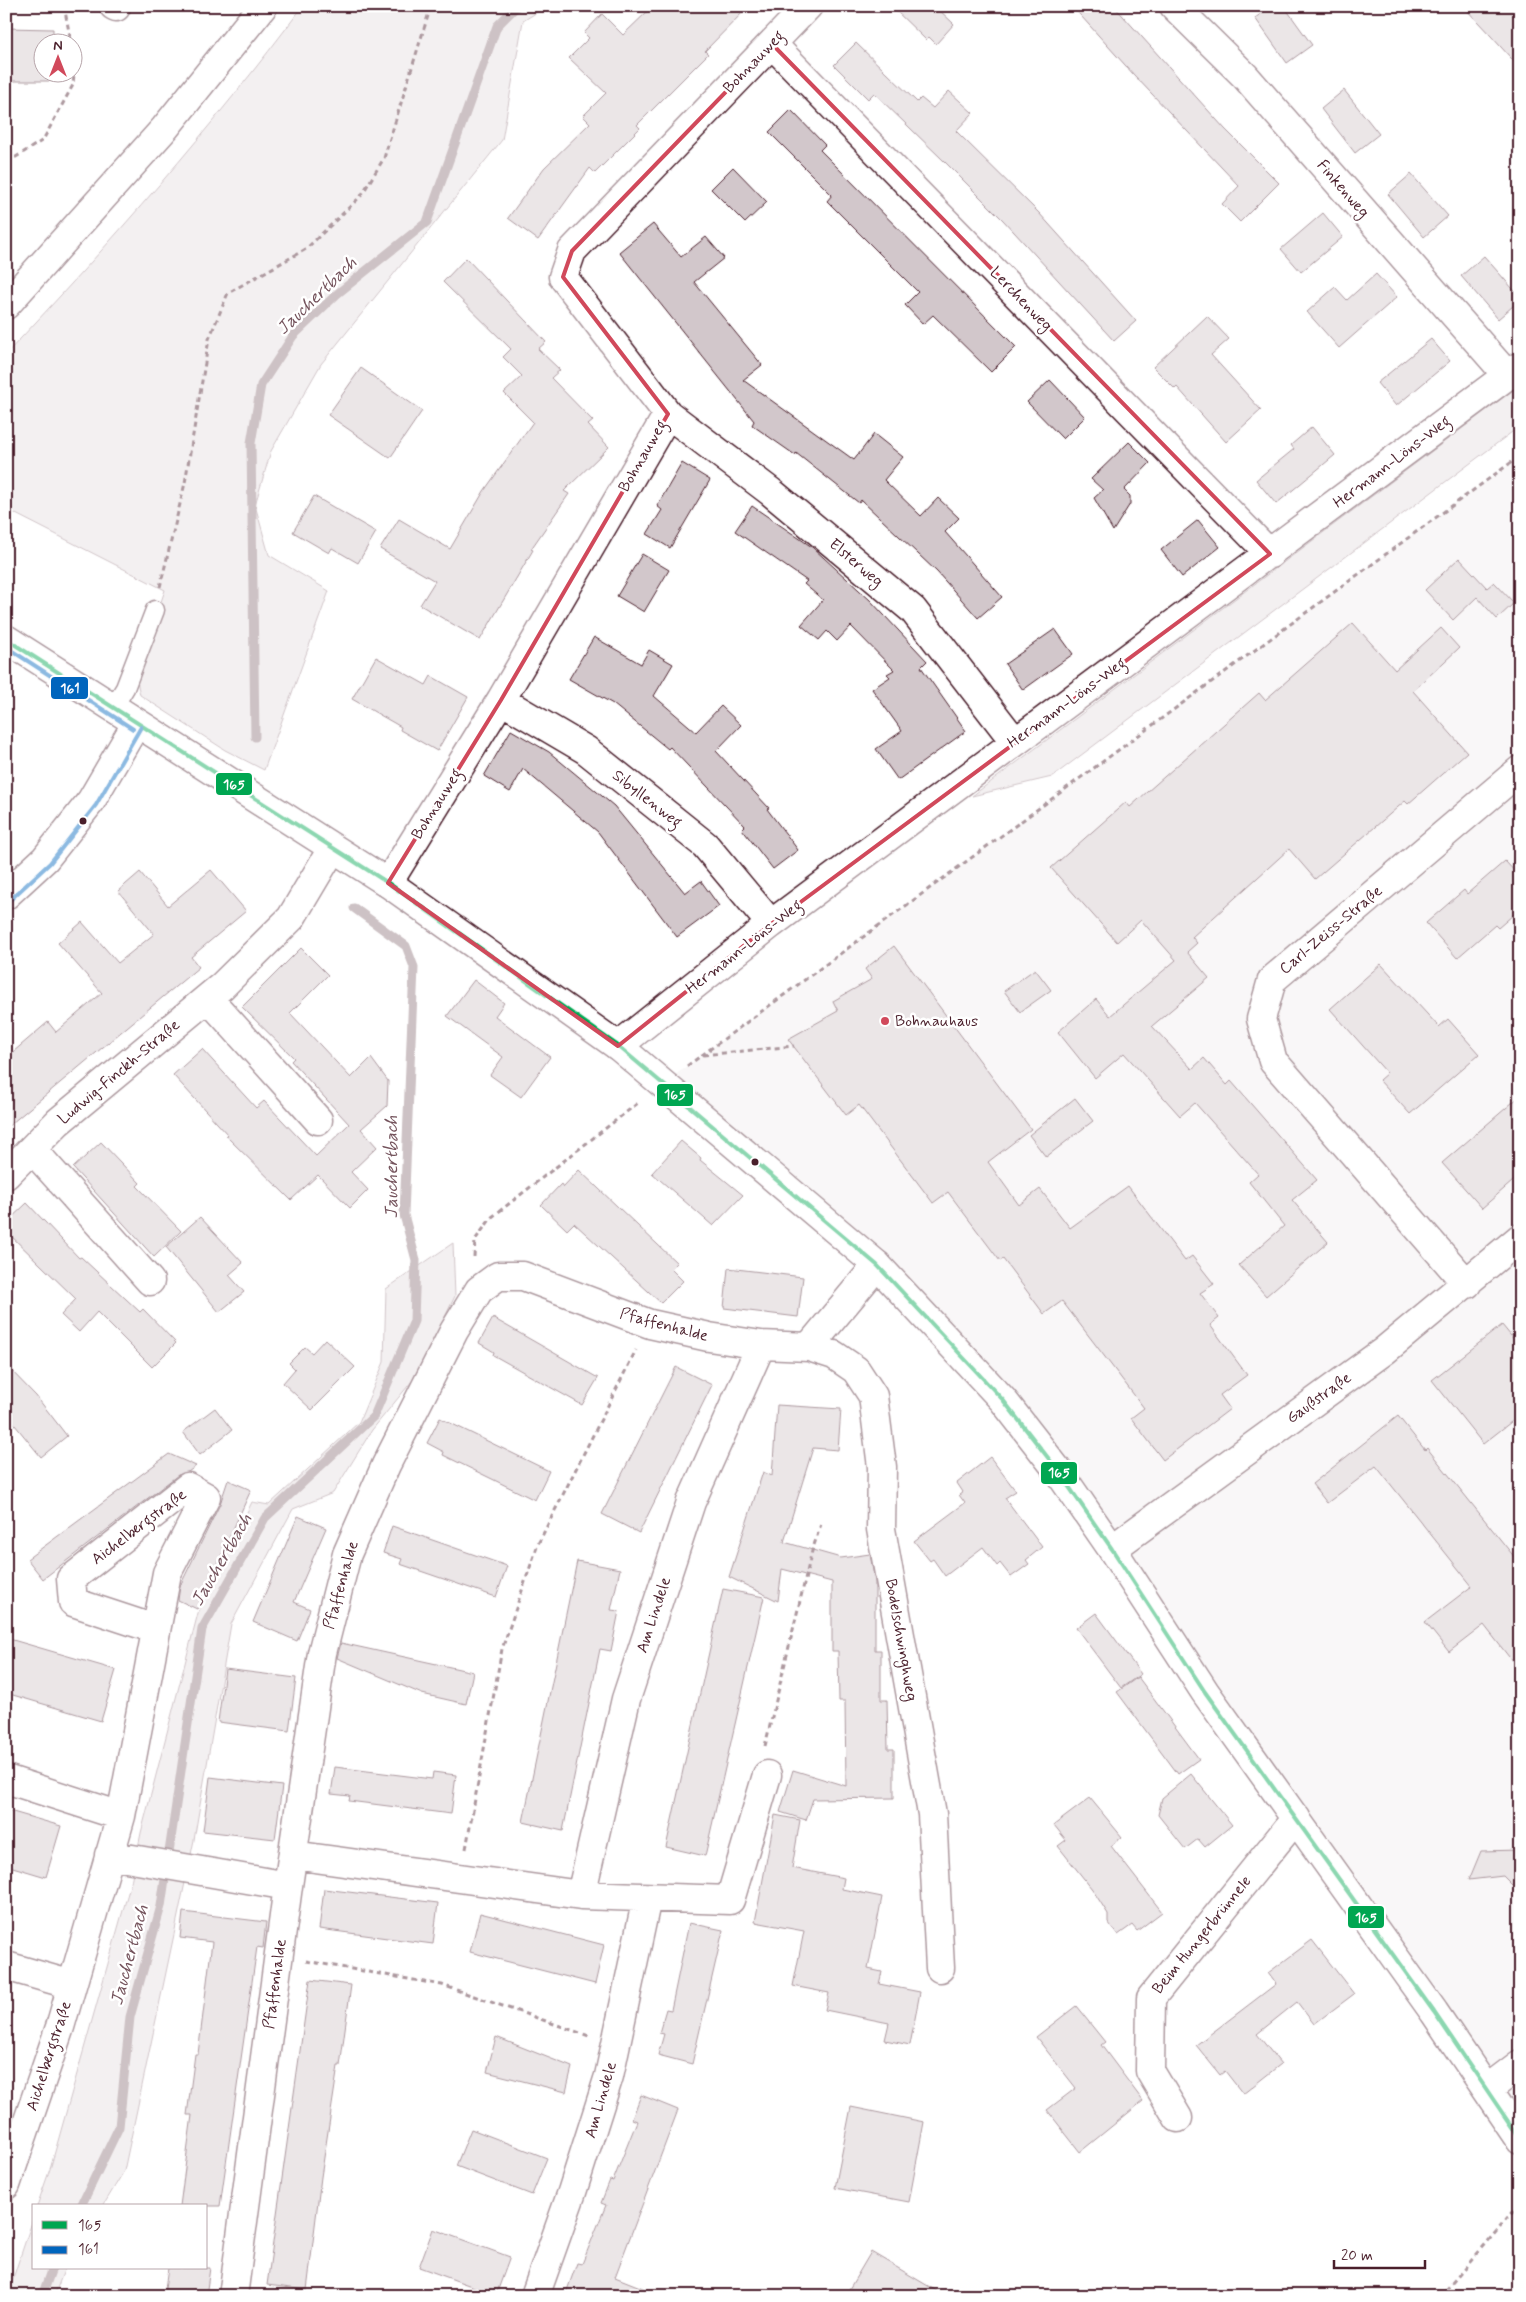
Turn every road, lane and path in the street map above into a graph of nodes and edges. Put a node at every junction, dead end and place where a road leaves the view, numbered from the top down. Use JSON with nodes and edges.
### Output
{"nodes":[{"id":1,"x":64,"y":6,"type":"edge"},
{"id":2,"x":263,"y":6,"type":"edge"},
{"id":3,"x":431,"y":6,"type":"edge"},
{"id":4,"x":808,"y":6,"type":"edge"},
{"id":5,"x":1174,"y":6,"type":"edge"},
{"id":6,"x":69,"y":32,"type":"edge"},
{"id":7,"x":772,"y":44,"type":"junction"},
{"id":8,"x":73,"y":82,"type":"edge"},
{"id":9,"x":6,"y":157,"type":"edge"},
{"id":10,"x":6,"y":304,"type":"edge"},
{"id":11,"x":1514,"y":371,"type":"edge"},
{"id":12,"x":668,"y":414,"type":"junction"},
{"id":13,"x":1520,"y":456,"type":"edge"},
{"id":14,"x":1270,"y":554,"type":"junction"},
{"id":15,"x":155,"y":610,"type":"joint"},
{"id":16,"x":6,"y":639,"type":"edge"},
{"id":17,"x":502,"y":700,"type":"junction"},
{"id":18,"x":112,"y":709,"type":"junction"},
{"id":19,"x":136,"y":724,"type":"junction"},
{"id":20,"x":1015,"y":742,"type":"junction"},
{"id":21,"x":1520,"y":770,"type":"edge"},
{"id":22,"x":332,"y":849,"type":"junction"},
{"id":23,"x":388,"y":883,"type":"junction"},
{"id":24,"x":6,"y":895,"type":"edge"},
{"id":25,"x":771,"y":924,"type":"junction"},
{"id":26,"x":208,"y":998,"type":"junction"},
{"id":27,"x":618,"y":1046,"type":"junction"},
{"id":28,"x":794,"y":1046,"type":"dead end"},
{"id":29,"x":702,"y":1055,"type":"junction"},
{"id":30,"x":664,"y":1083,"type":"junction"},
{"id":31,"x":318,"y":1120,"type":"dead end"},
{"id":32,"x":32,"y":1149,"type":"junction"},
{"id":33,"x":6,"y":1175,"type":"edge"},
{"id":34,"x":1520,"y":1238,"type":"edge"},
{"id":35,"x":877,"y":1265,"type":"junction"},
{"id":36,"x":150,"y":1281,"type":"dead end"},
{"id":37,"x":1467,"y":1284,"type":"junction"},
{"id":38,"x":479,"y":1290,"type":"junction"},
{"id":39,"x":650,"y":1324,"type":"junction"},
{"id":40,"x":761,"y":1345,"type":"junction"},
{"id":41,"x":810,"y":1347,"type":"junction"},
{"id":42,"x":821,"y":1524,"type":"dead end"},
{"id":43,"x":1112,"y":1549,"type":"junction"},
{"id":44,"x":156,"y":1629,"type":"junction"},
{"id":45,"x":767,"y":1775,"type":"joint"},
{"id":46,"x":6,"y":1779,"type":"edge"},
{"id":47,"x":121,"y":1816,"type":"junction"},
{"id":48,"x":1296,"y":1818,"type":"junction"},
{"id":49,"x":293,"y":1855,"type":"junction"},
{"id":50,"x":118,"y":1857,"type":"junction"},
{"id":51,"x":460,"y":1879,"type":"junction"},
{"id":52,"x":288,"y":1886,"type":"junction"},
{"id":53,"x":581,"y":1896,"type":"junction"},
{"id":54,"x":647,"y":1898,"type":"junction"},
{"id":55,"x":278,"y":1956,"type":"junction"},
{"id":56,"x":6,"y":1966,"type":"edge"},
{"id":57,"x":940,"y":1968,"type":"dead end"},
{"id":58,"x":72,"y":1985,"type":"junction"},
{"id":59,"x":616,"y":2046,"type":"junction"},
{"id":60,"x":1520,"y":2064,"type":"edge"},
{"id":61,"x":1487,"y":2089,"type":"junction"},
{"id":62,"x":1178,"y":2118,"type":"dead end"},
{"id":63,"x":1520,"y":2139,"type":"edge"},
{"id":64,"x":11,"y":2154,"type":"edge"},
{"id":65,"x":6,"y":2186,"type":"edge"},
{"id":66,"x":1520,"y":2204,"type":"edge"},
{"id":67,"x":233,"y":2296,"type":"edge"},
{"id":68,"x":535,"y":2296,"type":"edge"},
{"id":69,"x":1441,"y":2296,"type":"edge"}],
"edges":[{"from":1,"to":6,"type":"path"},
{"from":2,"to":10,"type":"street"},
{"from":3,"to":15,"type":"path"},
{"from":4,"to":7,"type":"street","name":"Bohnauweg"},
{"from":5,"to":11,"type":"street","name":"Finkenweg"},
{"from":7,"to":12,"type":"street","name":"Bohnauweg"},
{"from":7,"to":14,"type":"street","name":"Lerchenweg"},
{"from":8,"to":9,"type":"path"},
{"from":11,"to":14,"type":"street","name":"Hermann-Löns-Weg"},
{"from":12,"to":17,"type":"street","name":"Bohnauweg"},
{"from":12,"to":20,"type":"street","name":"Elsterweg"},
{"from":13,"to":29,"type":"path"},
{"from":14,"to":20,"type":"street","name":"Hermann-Löns-Weg"},
{"from":15,"to":18,"type":"lane"},
{"from":16,"to":18,"type":"street"},
{"from":17,"to":23,"type":"street","name":"Bohnauweg"},
{"from":17,"to":25,"type":"street","name":"Sibyllenweg"},
{"from":18,"to":19,"type":"street"},
{"from":19,"to":22,"type":"street"},
{"from":19,"to":24,"type":"street"},
{"from":20,"to":25,"type":"street","name":"Hermann-Löns-Weg"},
{"from":21,"to":37,"type":"street","name":"Carl-Zeiss-Straße"},
{"from":22,"to":23,"type":"street"},
{"from":22,"to":26,"type":"street","name":"Ludwig-Finckh-Straße"},
{"from":23,"to":27,"type":"street"},
{"from":25,"to":27,"type":"street","name":"Hermann-Löns-Weg"},
{"from":26,"to":31,"type":"street"},
{"from":26,"to":32,"type":"street","name":"Ludwig-Finckh-Straße"},
{"from":27,"to":30,"type":"street"},
{"from":28,"to":29,"type":"path"},
{"from":29,"to":30,"type":"path"},
{"from":30,"to":35,"type":"street"},
{"from":30,"to":38,"type":"path"},
{"from":32,"to":33,"type":"street","name":"Ludwig-Finckh-Straße"},
{"from":32,"to":36,"type":"street"},
{"from":34,"to":37,"type":"street","name":"Gaußstraße"},
{"from":35,"to":41,"type":"street"},
{"from":35,"to":43,"type":"street"},
{"from":37,"to":43,"type":"street","name":"Gaußstraße"},
{"from":38,"to":39,"type":"street","name":"Pfaffenhalde"},
{"from":38,"to":49,"type":"street","name":"Pfaffenhalde"},
{"from":39,"to":40,"type":"street","name":"Pfaffenhalde"},
{"from":39,"to":51,"type":"path"},
{"from":40,"to":41,"type":"street","name":"Pfaffenhalde"},
{"from":40,"to":53,"type":"street","name":"Am Lindele"},
{"from":41,"to":57,"type":"street","name":"Bodelschwinghweg"},
{"from":42,"to":45,"type":"path"},
{"from":43,"to":48,"type":"street"},
{"from":44,"to":44,"type":"street","name":"Aichelbergstraße"},
{"from":44,"to":47,"type":"street","name":"Aichelbergstraße"},
{"from":45,"to":54,"type":"street"},
{"from":46,"to":47,"type":"street"},
{"from":47,"to":50,"type":"street","name":"Aichelbergstraße"},
{"from":48,"to":61,"type":"street"},
{"from":48,"to":62,"type":"street","name":"Beim Hungerbrünnele"},
{"from":49,"to":51,"type":"street"},
{"from":49,"to":52,"type":"street","name":"Pfaffenhalde"},
{"from":50,"to":52,"type":"street"},
{"from":50,"to":58,"type":"street","name":"Aichelbergstraße"},
{"from":51,"to":53,"type":"street"},
{"from":52,"to":55,"type":"street","name":"Pfaffenhalde"},
{"from":53,"to":54,"type":"street"},
{"from":54,"to":59,"type":"street","name":"Am Lindele"},
{"from":55,"to":59,"type":"path"},
{"from":55,"to":67,"type":"street","name":"Pfaffenhalde"},
{"from":56,"to":58,"type":"street","name":"Aichelbergstraße"},
{"from":58,"to":64,"type":"street","name":"Aichelbergstraße"},
{"from":59,"to":68,"type":"street","name":"Am Lindele"},
{"from":60,"to":61,"type":"street"},
{"from":61,"to":63,"type":"street"},
{"from":64,"to":65,"type":"street","name":"Aichelbergstraße"},
{"from":66,"to":69,"type":"path"}]}
